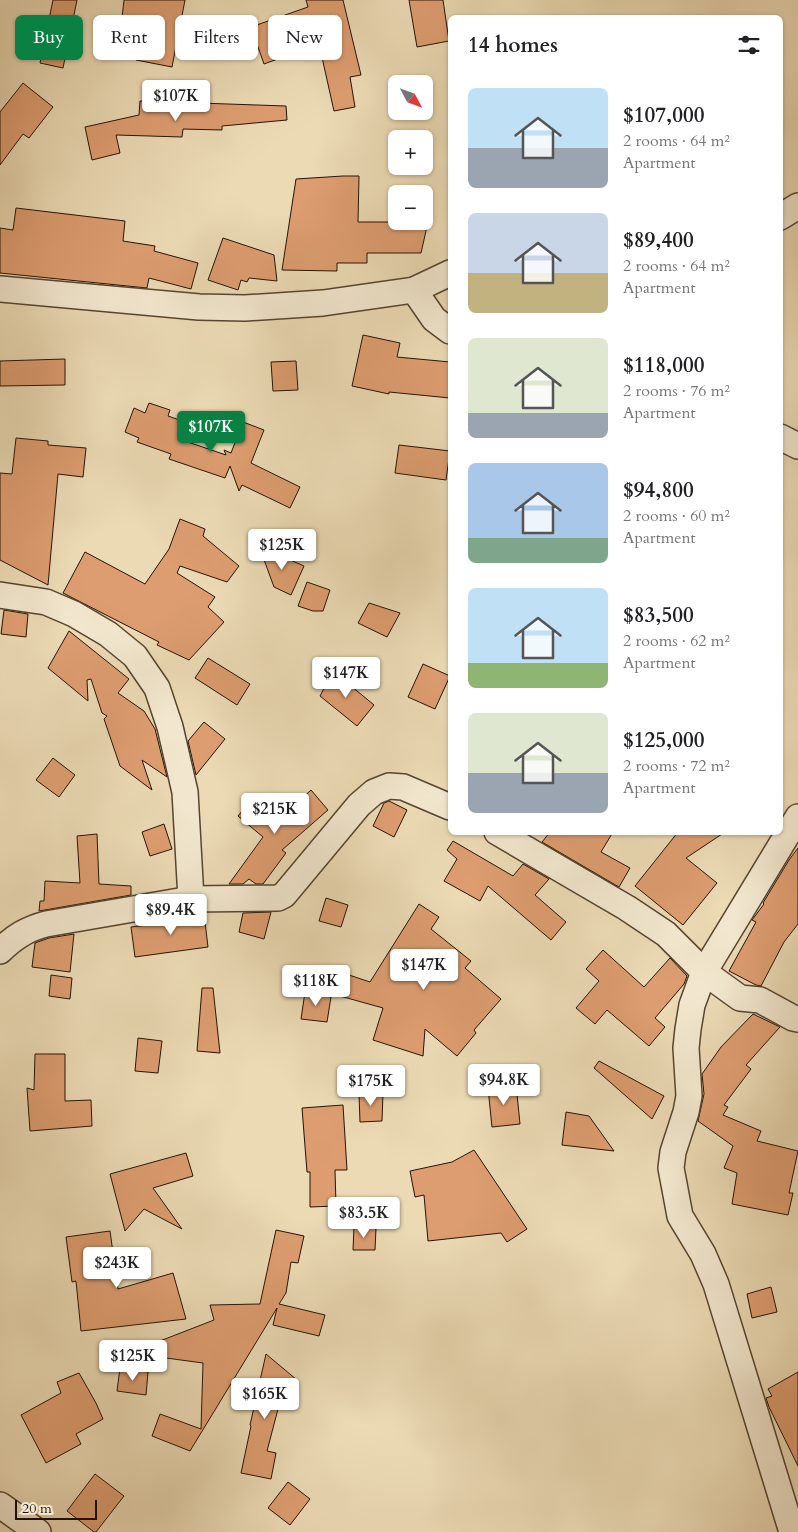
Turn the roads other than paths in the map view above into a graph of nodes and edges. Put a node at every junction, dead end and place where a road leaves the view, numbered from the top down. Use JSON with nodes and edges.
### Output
{"nodes":[{"id":1,"x":798,"y":206,"type":"edge"},
{"id":2,"x":783,"y":215,"type":"edge"},
{"id":3,"x":448,"y":274,"type":"edge"},
{"id":4,"x":0,"y":290,"type":"edge"},
{"id":5,"x":414,"y":290,"type":"junction"},
{"id":6,"x":448,"y":330,"type":"edge"},
{"id":7,"x":783,"y":438,"type":"edge"},
{"id":8,"x":798,"y":446,"type":"edge"},
{"id":9,"x":0,"y":595,"type":"edge"},
{"id":10,"x":448,"y":806,"type":"edge"},
{"id":11,"x":798,"y":817,"type":"edge"},
{"id":12,"x":501,"y":835,"type":"edge"},
{"id":13,"x":191,"y":899,"type":"junction"},
{"id":14,"x":0,"y":951,"type":"edge"},
{"id":15,"x":704,"y":972,"type":"junction"},
{"id":16,"x":798,"y":1018,"type":"edge"},
{"id":17,"x":0,"y":1505,"type":"edge"},
{"id":18,"x":38,"y":1532,"type":"edge"},
{"id":19,"x":792,"y":1532,"type":"edge"}],
"edges":[{"from":1,"to":2,"type":"street"},
{"from":3,"to":5,"type":"street"},
{"from":4,"to":5,"type":"street"},
{"from":5,"to":6,"type":"street"},
{"from":7,"to":8,"type":"street"},
{"from":9,"to":13,"type":"street"},
{"from":10,"to":13,"type":"street"},
{"from":11,"to":15,"type":"street"},
{"from":12,"to":15,"type":"street"},
{"from":13,"to":14,"type":"street"},
{"from":15,"to":16,"type":"street"},
{"from":15,"to":19,"type":"street"},
{"from":17,"to":18,"type":"street"}]}
